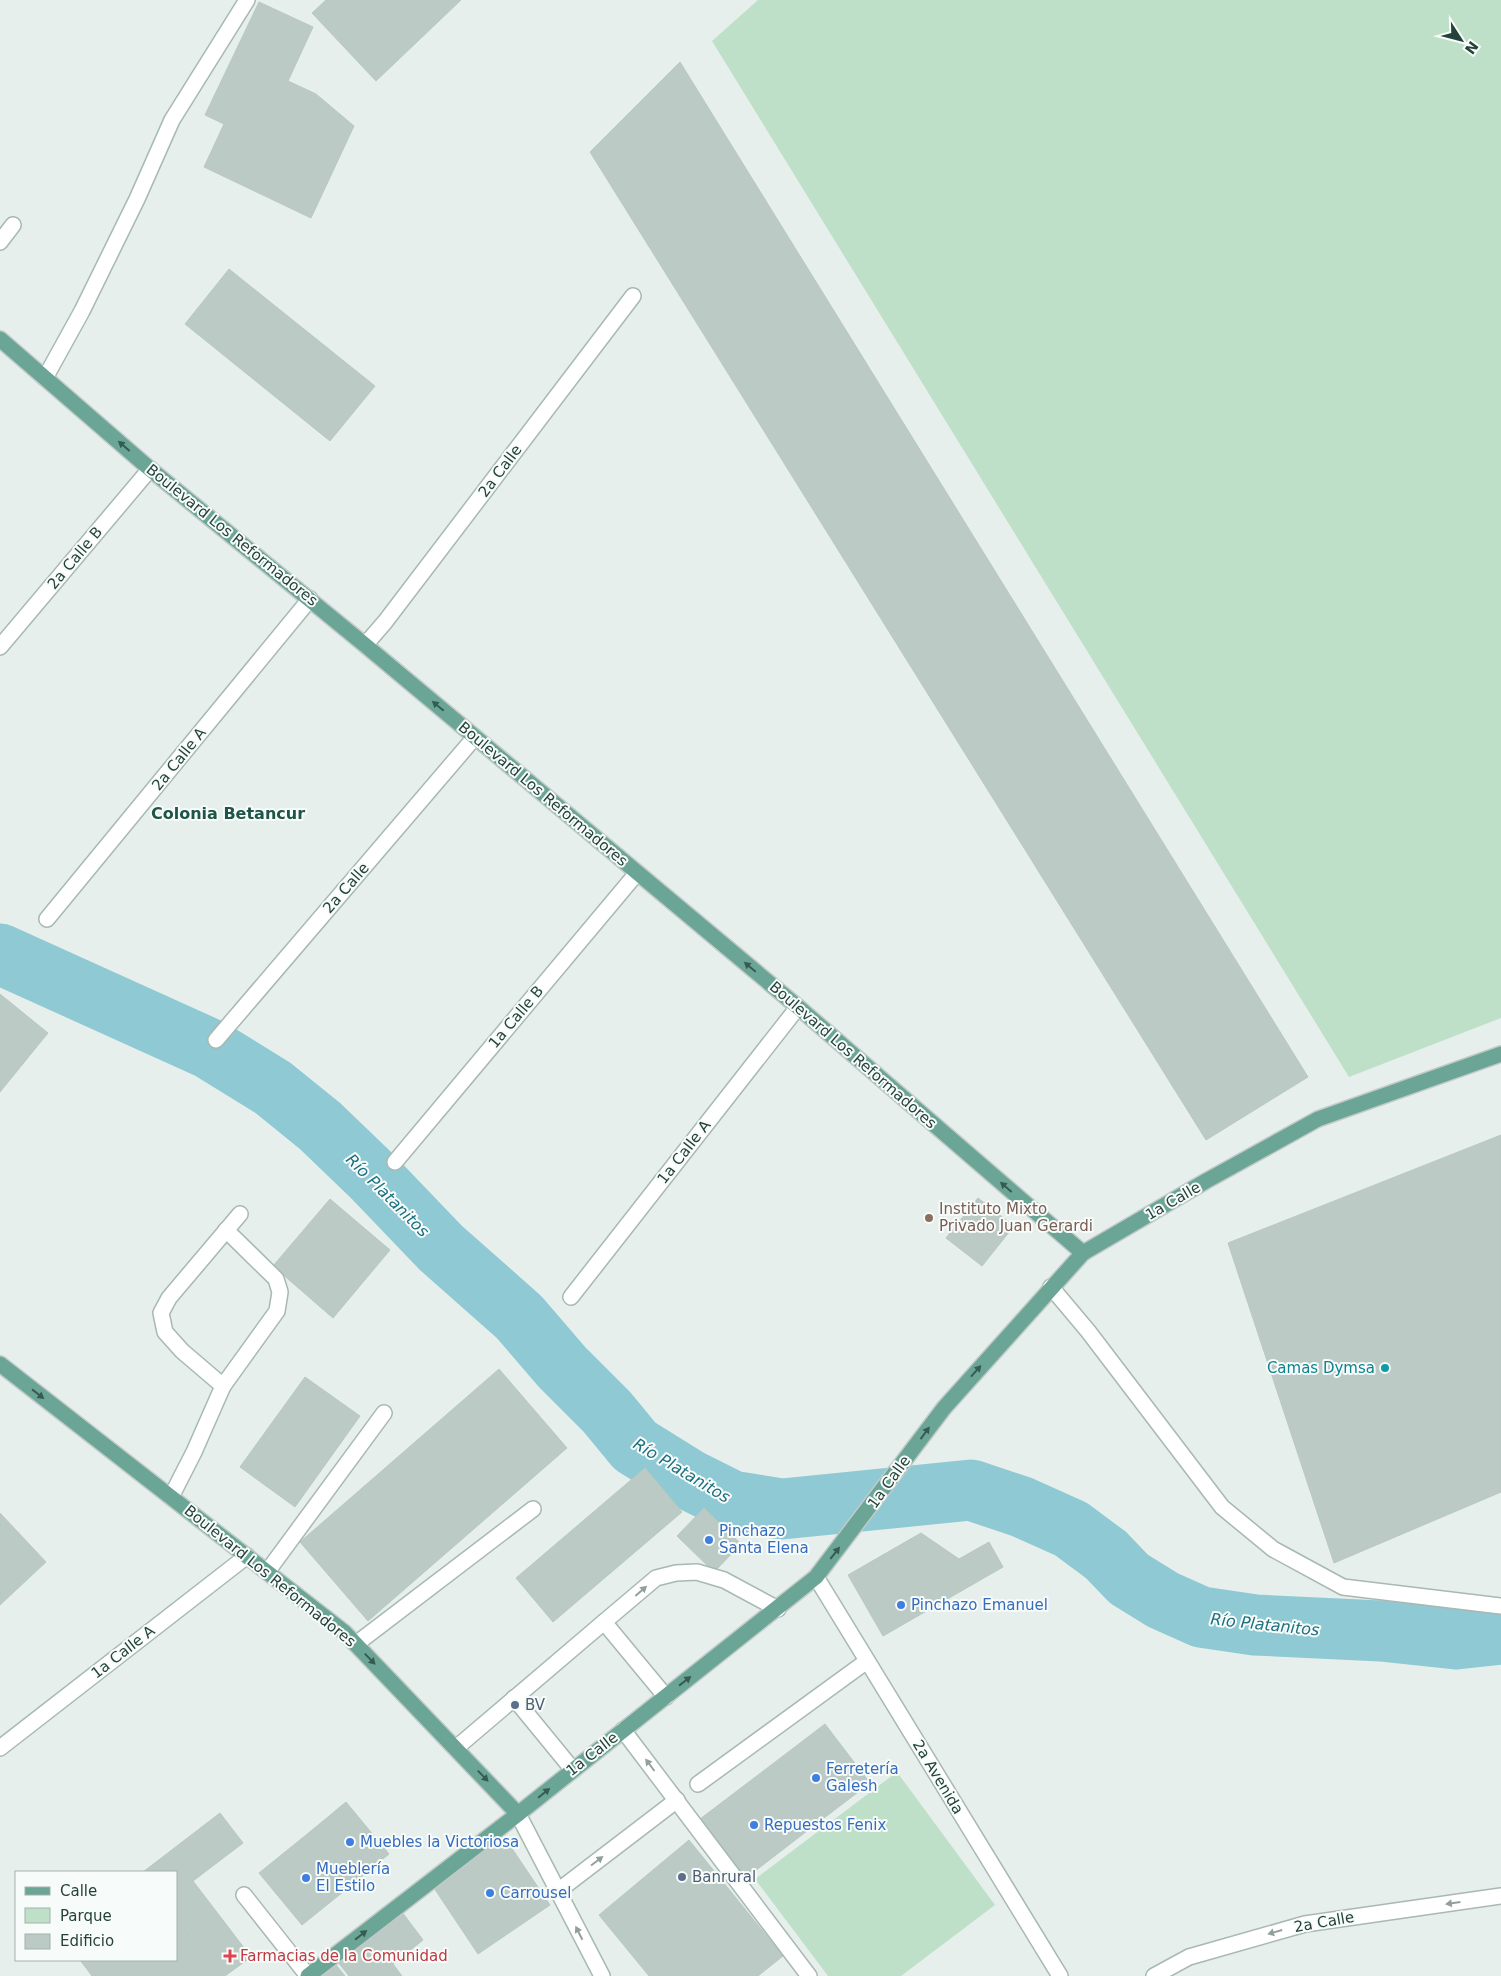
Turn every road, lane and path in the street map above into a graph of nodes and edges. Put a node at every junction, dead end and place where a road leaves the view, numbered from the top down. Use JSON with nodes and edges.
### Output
{"nodes":[{"id":1,"x":247,"y":0,"type":"edge"},
{"id":2,"x":13,"y":225,"type":"dead end"},
{"id":3,"x":0,"y":242,"type":"edge"},
{"id":4,"x":633,"y":296,"type":"dead end"},
{"id":5,"x":0,"y":339,"type":"edge"},
{"id":6,"x":45,"y":378,"type":"junction"},
{"id":7,"x":150,"y":469,"type":"junction"},
{"id":8,"x":310,"y":599,"type":"junction"},
{"id":9,"x":365,"y":645,"type":"junction"},
{"id":10,"x":0,"y":647,"type":"edge"},
{"id":11,"x":475,"y":737,"type":"junction"},
{"id":12,"x":637,"y":873,"type":"junction"},
{"id":13,"x":47,"y":919,"type":"dead end"},
{"id":14,"x":798,"y":1007,"type":"junction"},
{"id":15,"x":216,"y":1040,"type":"dead end"},
{"id":16,"x":1501,"y":1054,"type":"edge"},
{"id":17,"x":395,"y":1162,"type":"dead end"},
{"id":18,"x":240,"y":1214,"type":"dead end"},
{"id":19,"x":226,"y":1230,"type":"junction"},
{"id":20,"x":1083,"y":1253,"type":"junction"},
{"id":21,"x":1051,"y":1287,"type":"junction"},
{"id":22,"x":571,"y":1297,"type":"dead end"},
{"id":23,"x":0,"y":1364,"type":"edge"},
{"id":24,"x":223,"y":1386,"type":"junction"},
{"id":25,"x":384,"y":1413,"type":"dead end"},
{"id":26,"x":171,"y":1497,"type":"junction"},
{"id":27,"x":533,"y":1509,"type":"dead end"},
{"id":28,"x":247,"y":1556,"type":"junction"},
{"id":29,"x":267,"y":1572,"type":"junction"},
{"id":30,"x":816,"y":1577,"type":"junction"},
{"id":31,"x":1501,"y":1606,"type":"edge"},
{"id":32,"x":778,"y":1610,"type":"junction"},
{"id":33,"x":604,"y":1622,"type":"junction"},
{"id":34,"x":356,"y":1644,"type":"junction"},
{"id":35,"x":867,"y":1661,"type":"junction"},
{"id":36,"x":666,"y":1697,"type":"junction"},
{"id":37,"x":514,"y":1698,"type":"junction"},
{"id":38,"x":623,"y":1730,"type":"junction"},
{"id":39,"x":2,"y":1743,"type":"edge"},
{"id":40,"x":456,"y":1748,"type":"junction"},
{"id":41,"x":573,"y":1770,"type":"junction"},
{"id":42,"x":698,"y":1784,"type":"dead end"},
{"id":43,"x":676,"y":1800,"type":"junction"},
{"id":44,"x":518,"y":1814,"type":"junction"},
{"id":45,"x":558,"y":1891,"type":"junction"},
{"id":46,"x":244,"y":1895,"type":"dead end"},
{"id":47,"x":1501,"y":1896,"type":"edge"},
{"id":48,"x":308,"y":1976,"type":"edge"},
{"id":49,"x":602,"y":1976,"type":"edge"},
{"id":50,"x":809,"y":1976,"type":"edge"},
{"id":51,"x":1060,"y":1976,"type":"edge"},
{"id":52,"x":1154,"y":1976,"type":"edge"}],
"edges":[{"from":1,"to":6,"type":"street"},
{"from":2,"to":3,"type":"street"},
{"from":4,"to":9,"type":"street","name":"2a Calle"},
{"from":5,"to":6,"type":"main road","name":"Boulevard Los Reformadores"},
{"from":7,"to":6,"type":"main road","name":"Boulevard Los Reformadores","one_way":true},
{"from":7,"to":8,"type":"main road","name":"Boulevard Los Reformadores"},
{"from":7,"to":10,"type":"street","name":"2a Calle B"},
{"from":8,"to":9,"type":"main road","name":"Boulevard Los Reformadores"},
{"from":8,"to":13,"type":"street","name":"2a Calle A"},
{"from":11,"to":9,"type":"main road","name":"Boulevard Los Reformadores","one_way":true},
{"from":11,"to":12,"type":"main road","name":"Boulevard Los Reformadores"},
{"from":11,"to":15,"type":"street","name":"2a Calle"},
{"from":14,"to":12,"type":"main road","name":"Boulevard Los Reformadores","one_way":true},
{"from":12,"to":17,"type":"street","name":"1a Calle B"},
{"from":20,"to":14,"type":"main road","name":"Boulevard Los Reformadores","one_way":true},
{"from":14,"to":22,"type":"street","name":"1a Calle A"},
{"from":16,"to":20,"type":"main road","name":"1a Calle"},
{"from":18,"to":19,"type":"street"},
{"from":19,"to":24,"type":"street"},
{"from":19,"to":24,"type":"street"},
{"from":20,"to":21,"type":"main road","name":"1a Calle"},
{"from":30,"to":21,"type":"main road","name":"1a Calle","one_way":true},
{"from":21,"to":31,"type":"street"},
{"from":23,"to":26,"type":"main road","name":"Boulevard Los Reformadores","one_way":true},
{"from":24,"to":26,"type":"street"},
{"from":25,"to":29,"type":"street"},
{"from":26,"to":28,"type":"main road","name":"Boulevard Los Reformadores"},
{"from":27,"to":34,"type":"street"},
{"from":28,"to":29,"type":"main road","name":"Boulevard Los Reformadores"},
{"from":28,"to":39,"type":"street","name":"1a Calle A"},
{"from":29,"to":34,"type":"main road","name":"Boulevard Los Reformadores"},
{"from":30,"to":32,"type":"main road","name":"1a Calle"},
{"from":30,"to":35,"type":"street","name":"2a Avenida"},
{"from":33,"to":32,"type":"street","one_way":true},
{"from":36,"to":32,"type":"main road","name":"1a Calle","one_way":true},
{"from":33,"to":36,"type":"street"},
{"from":33,"to":37,"type":"street"},
{"from":34,"to":40,"type":"main road","name":"Boulevard Los Reformadores","one_way":true},
{"from":35,"to":42,"type":"street"},
{"from":35,"to":51,"type":"street","name":"2a Avenida"},
{"from":36,"to":38,"type":"main road","name":"1a Calle"},
{"from":37,"to":40,"type":"street"},
{"from":37,"to":41,"type":"street"},
{"from":38,"to":41,"type":"main road","name":"1a Calle"},
{"from":43,"to":38,"type":"street","one_way":true},
{"from":40,"to":44,"type":"main road","name":"Boulevard Los Reformadores","one_way":true},
{"from":44,"to":41,"type":"main road","name":"1a Calle","one_way":true},
{"from":45,"to":43,"type":"street","one_way":true},
{"from":43,"to":50,"type":"street"},
{"from":44,"to":45,"type":"street"},
{"from":48,"to":44,"type":"main road","name":"1a Calle","one_way":true},
{"from":49,"to":45,"type":"street","one_way":true},
{"from":46,"to":48,"type":"street"},
{"from":47,"to":52,"type":"street","name":"2a Calle","one_way":true}]}
